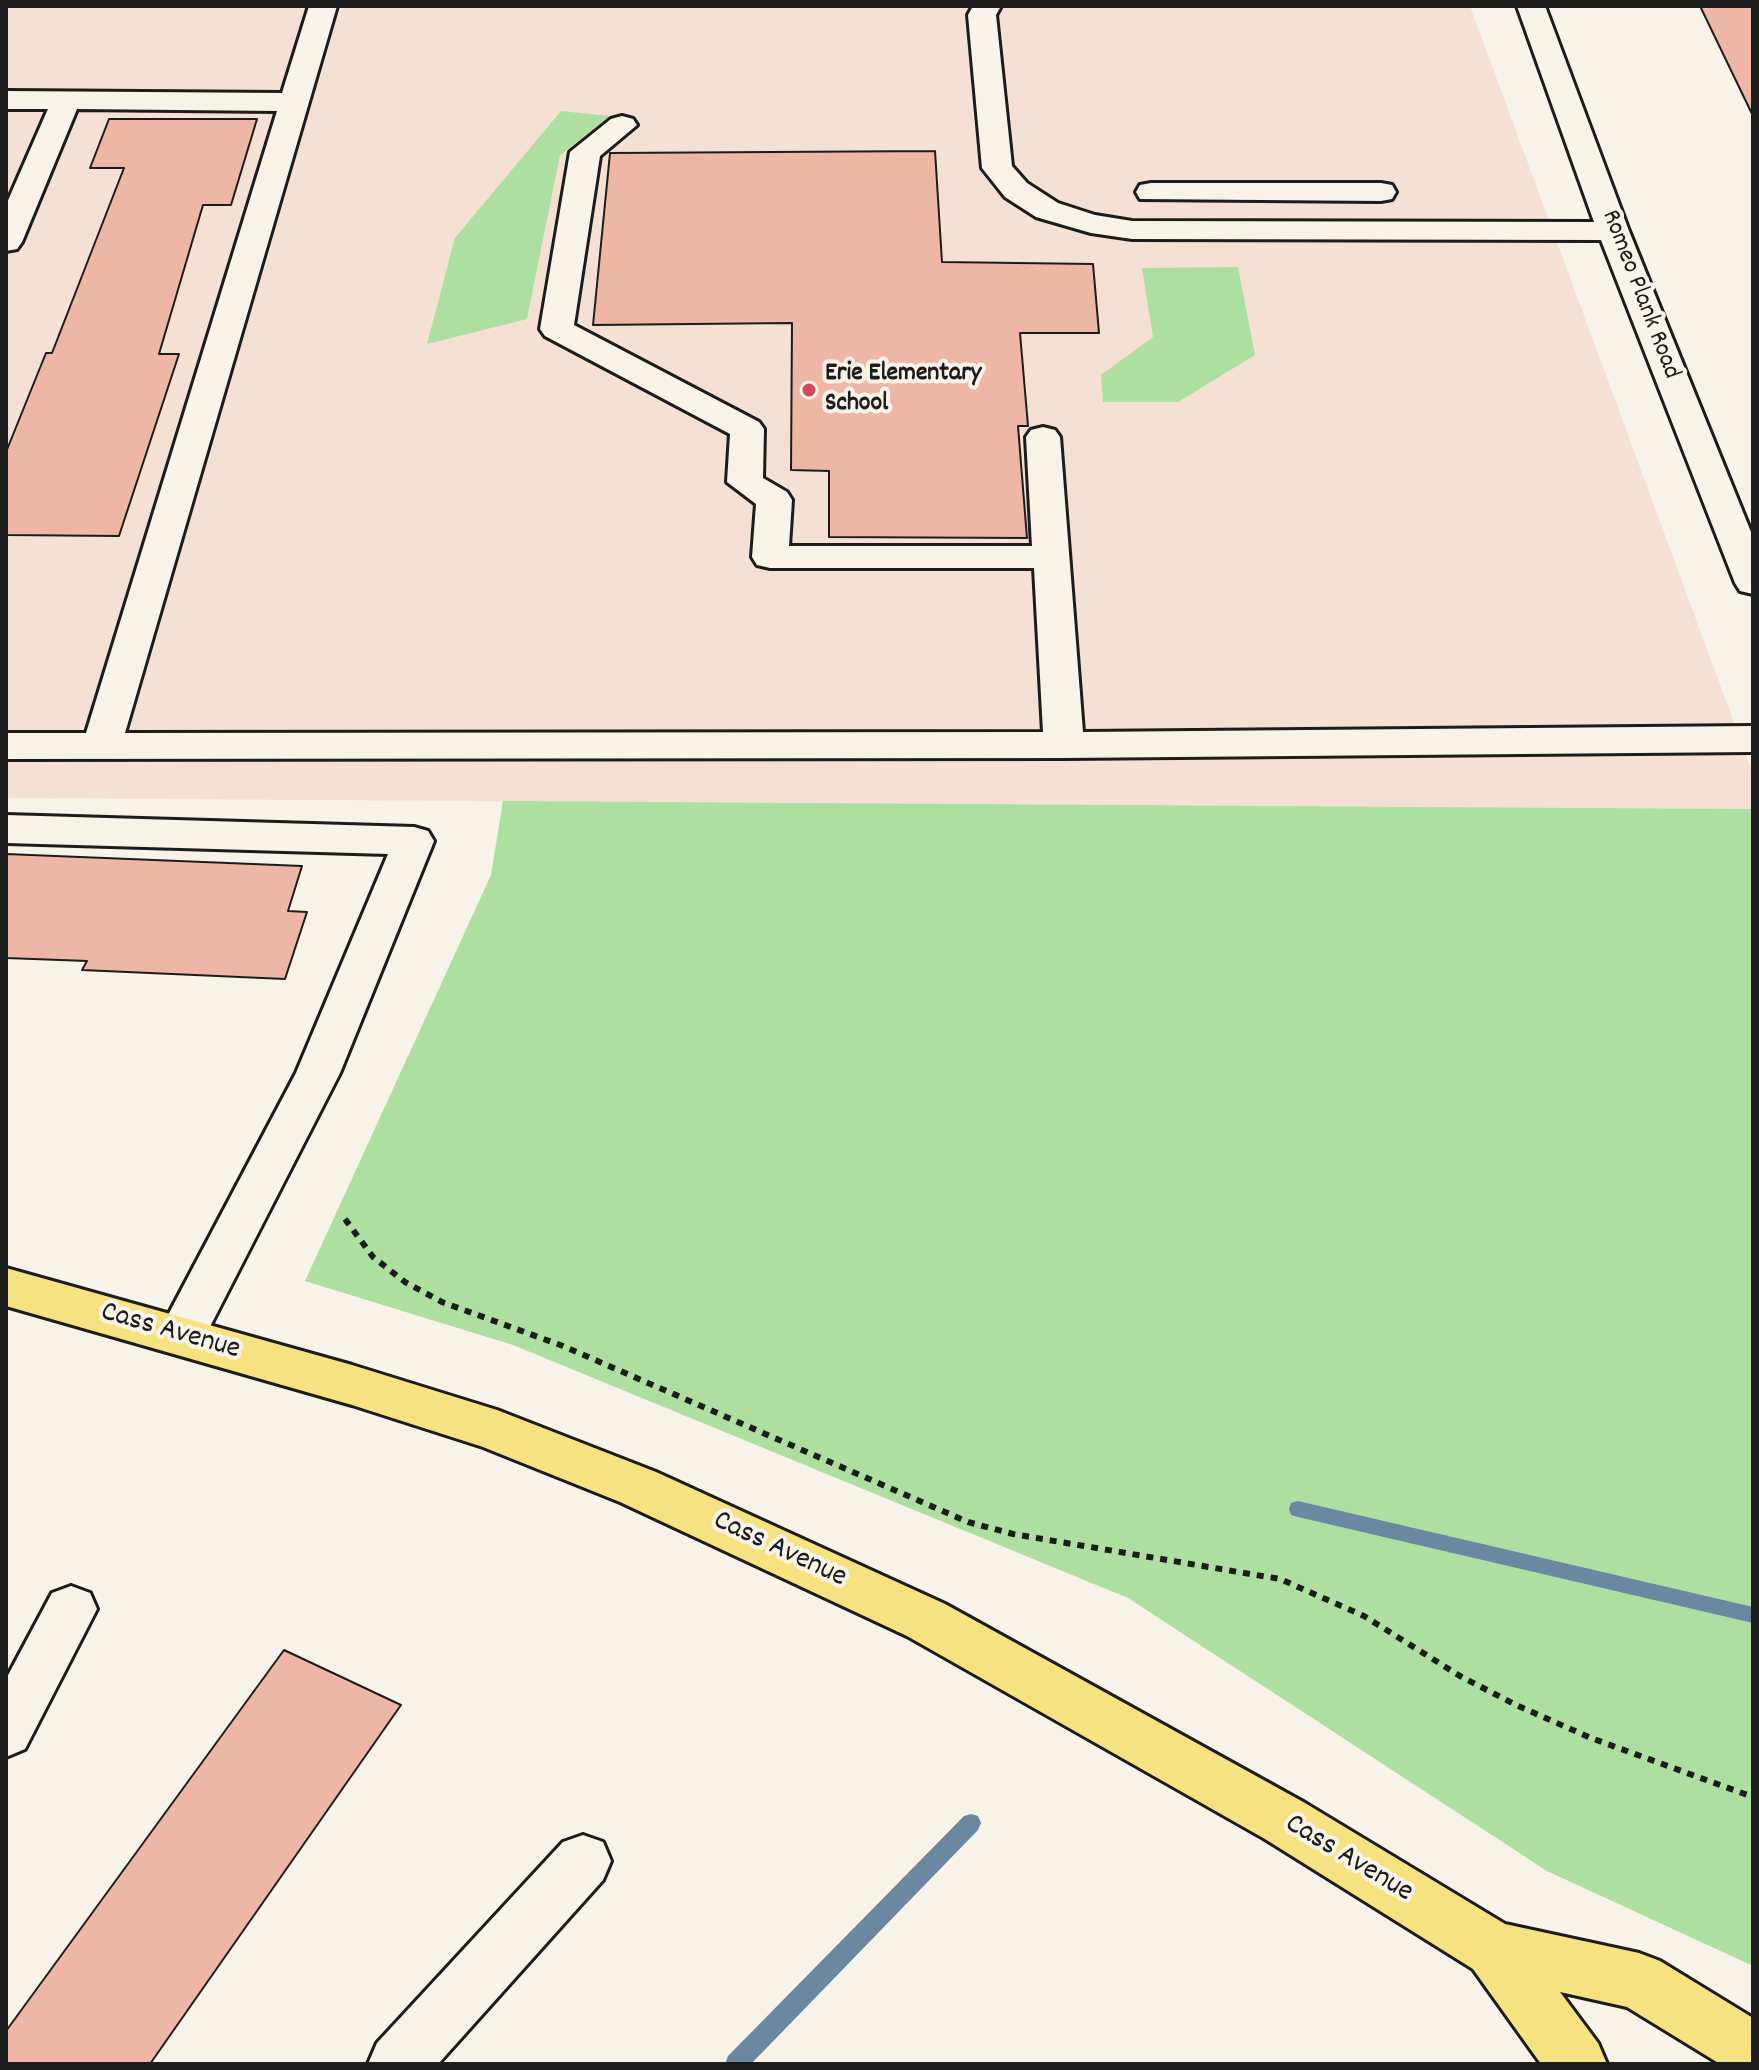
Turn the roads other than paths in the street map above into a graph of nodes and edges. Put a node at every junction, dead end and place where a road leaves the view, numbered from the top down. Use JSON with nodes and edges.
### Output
{"nodes":[{"id":1,"x":323,"y":6,"type":"edge"},
{"id":2,"x":987,"y":6,"type":"edge"},
{"id":3,"x":1531,"y":6,"type":"edge"},
{"id":4,"x":6,"y":100,"type":"edge"},
{"id":5,"x":66,"y":101,"type":"junction"},
{"id":6,"x":294,"y":102,"type":"junction"},
{"id":7,"x":622,"y":125,"type":"dead end"},
{"id":8,"x":1151,"y":192,"type":"dead end"},
{"id":9,"x":1381,"y":192,"type":"dead end"},
{"id":10,"x":1613,"y":231,"type":"junction"},
{"id":11,"x":6,"y":242,"type":"edge"},
{"id":12,"x":1043,"y":437,"type":"dead end"},
{"id":13,"x":1051,"y":557,"type":"junction"},
{"id":14,"x":1753,"y":583,"type":"edge"},
{"id":15,"x":1753,"y":739,"type":"edge"},
{"id":16,"x":1064,"y":745,"type":"junction"},
{"id":17,"x":6,"y":746,"type":"edge"},
{"id":18,"x":102,"y":746,"type":"junction"},
{"id":19,"x":6,"y":829,"type":"edge"},
{"id":20,"x":6,"y":1287,"type":"edge"},
{"id":21,"x":181,"y":1336,"type":"junction"},
{"id":22,"x":71,"y":1609,"type":"dead end"},
{"id":23,"x":6,"y":1732,"type":"edge"},
{"id":24,"x":583,"y":1861,"type":"dead end"},
{"id":25,"x":1494,"y":1949,"type":"junction"},
{"id":26,"x":1753,"y":2051,"type":"edge"},
{"id":27,"x":398,"y":2064,"type":"edge"},
{"id":28,"x":1577,"y":2064,"type":"edge"}],
"edges":[{"from":1,"to":6,"type":"street"},
{"from":2,"to":10,"type":"street"},
{"from":3,"to":10,"type":"street","name":"Romeo Plank Road"},
{"from":4,"to":5,"type":"street"},
{"from":5,"to":6,"type":"street"},
{"from":5,"to":11,"type":"street"},
{"from":6,"to":18,"type":"street"},
{"from":7,"to":13,"type":"street"},
{"from":8,"to":9,"type":"street"},
{"from":10,"to":14,"type":"street","name":"Romeo Plank Road"},
{"from":12,"to":13,"type":"street"},
{"from":13,"to":16,"type":"street"},
{"from":15,"to":16,"type":"street"},
{"from":16,"to":18,"type":"street"},
{"from":17,"to":18,"type":"street"},
{"from":19,"to":21,"type":"street"},
{"from":20,"to":21,"type":"main road","name":"Cass Avenue"},
{"from":21,"to":25,"type":"main road","name":"Cass Avenue"},
{"from":22,"to":23,"type":"street"},
{"from":24,"to":27,"type":"street"},
{"from":25,"to":26,"type":"main road","name":"Cass Avenue"},
{"from":25,"to":28,"type":"main road","name":"Cass Avenue"}]}
